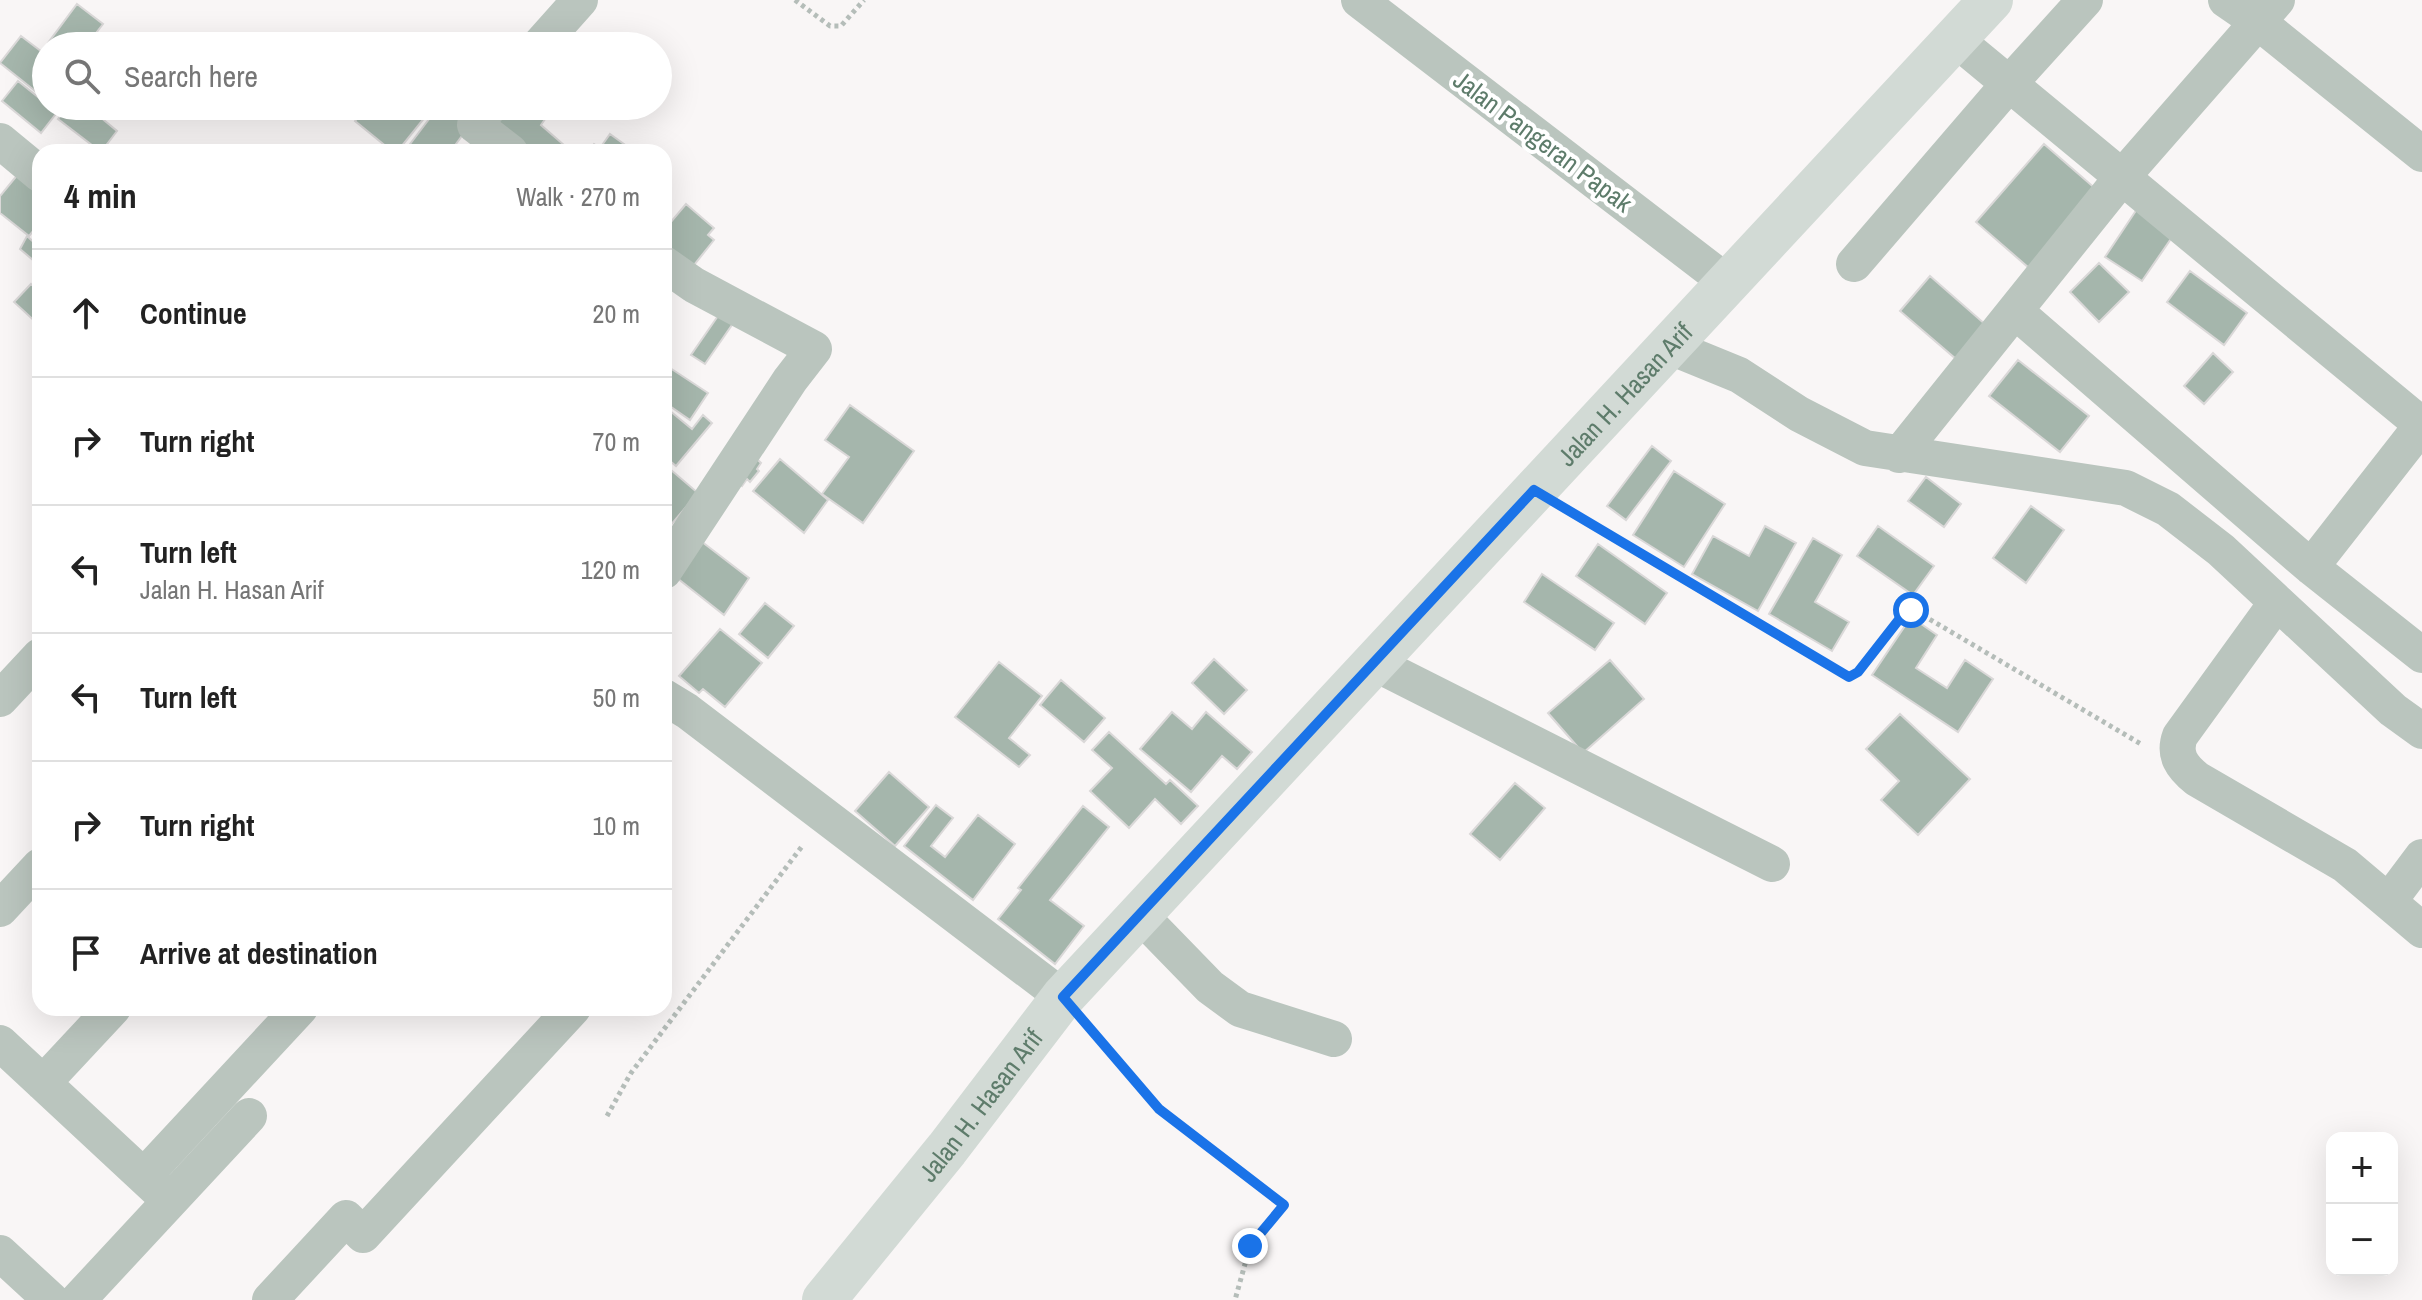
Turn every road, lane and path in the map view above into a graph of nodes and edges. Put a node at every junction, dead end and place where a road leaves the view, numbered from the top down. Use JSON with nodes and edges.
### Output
{"nodes":[{"id":1,"x":580,"y":0,"type":"edge"},
{"id":2,"x":795,"y":0,"type":"edge"},
{"id":3,"x":864,"y":0,"type":"edge"},
{"id":4,"x":1359,"y":0,"type":"edge"},
{"id":5,"x":1991,"y":0,"type":"edge"},
{"id":6,"x":2085,"y":0,"type":"edge"},
{"id":7,"x":2226,"y":0,"type":"edge"},
{"id":8,"x":2267,"y":11,"type":"edge"},
{"id":9,"x":551,"y":32,"type":"edge"},
{"id":10,"x":1955,"y":39,"type":"junction"},
{"id":11,"x":2008,"y":85,"type":"junction"},
{"id":12,"x":479,"y":120,"type":"edge"},
{"id":13,"x":0,"y":141,"type":"edge"},
{"id":14,"x":500,"y":144,"type":"edge"},
{"id":15,"x":2422,"y":154,"type":"edge"},
{"id":16,"x":32,"y":167,"type":"edge"},
{"id":17,"x":2123,"y":176,"type":"junction"},
{"id":18,"x":1854,"y":264,"type":"dead end"},
{"id":19,"x":672,"y":270,"type":"edge"},
{"id":20,"x":1728,"y":283,"type":"junction"},
{"id":21,"x":2016,"y":312,"type":"junction"},
{"id":22,"x":1668,"y":346,"type":"junction"},
{"id":23,"x":2422,"y":425,"type":"edge"},
{"id":24,"x":1899,"y":455,"type":"junction"},
{"id":25,"x":1534,"y":490,"type":"junction"},
{"id":26,"x":672,"y":559,"type":"edge"},
{"id":27,"x":2311,"y":567,"type":"junction"},
{"id":28,"x":2277,"y":602,"type":"junction"},
{"id":29,"x":2422,"y":655,"type":"edge"},
{"id":30,"x":1374,"y":663,"type":"junction"},
{"id":31,"x":32,"y":665,"type":"edge"},
{"id":32,"x":0,"y":699,"type":"edge"},
{"id":33,"x":672,"y":702,"type":"edge"},
{"id":34,"x":2422,"y":731,"type":"edge"},
{"id":35,"x":2187,"y":770,"type":"junction"},
{"id":36,"x":826,"y":816,"type":"junction"},
{"id":37,"x":2422,"y":857,"type":"edge"},
{"id":38,"x":1772,"y":864,"type":"dead end"},
{"id":39,"x":32,"y":875,"type":"edge"},
{"id":40,"x":2389,"y":901,"type":"junction"},
{"id":41,"x":0,"y":909,"type":"edge"},
{"id":42,"x":1139,"y":914,"type":"junction"},
{"id":43,"x":2422,"y":930,"type":"edge"},
{"id":44,"x":1063,"y":997,"type":"junction"},
{"id":45,"x":106,"y":1016,"type":"edge"},
{"id":46,"x":293,"y":1016,"type":"edge"},
{"id":47,"x":566,"y":1016,"type":"edge"},
{"id":48,"x":1334,"y":1039,"type":"dead end"},
{"id":49,"x":0,"y":1043,"type":"edge"},
{"id":50,"x":43,"y":1083,"type":"junction"},
{"id":51,"x":249,"y":1116,"type":"dead end"},
{"id":52,"x":607,"y":1116,"type":"dead end"},
{"id":53,"x":144,"y":1176,"type":"junction"},
{"id":54,"x":170,"y":1201,"type":"junction"},
{"id":55,"x":0,"y":1253,"type":"edge"},
{"id":56,"x":37,"y":1296,"type":"edge"},
{"id":57,"x":78,"y":1300,"type":"edge"},
{"id":58,"x":270,"y":1300,"type":"edge"},
{"id":59,"x":824,"y":1300,"type":"edge"},
{"id":60,"x":1235,"y":1300,"type":"edge"}],
"edges":[{"from":1,"to":9,"type":"street"},
{"from":2,"to":3,"type":"path"},
{"from":4,"to":20,"type":"street","name":"Jalan Pangeran Papak"},
{"from":5,"to":10,"type":"main road","name":"Jalan H. Hasan Arif"},
{"from":6,"to":11,"type":"street"},
{"from":7,"to":8,"type":"street"},
{"from":8,"to":15,"type":"street"},
{"from":8,"to":17,"type":"street"},
{"from":10,"to":11,"type":"street"},
{"from":10,"to":20,"type":"main road","name":"Jalan H. Hasan Arif"},
{"from":11,"to":17,"type":"street"},
{"from":11,"to":18,"type":"street"},
{"from":12,"to":14,"type":"street"},
{"from":13,"to":16,"type":"street"},
{"from":17,"to":21,"type":"street"},
{"from":17,"to":23,"type":"street"},
{"from":19,"to":26,"type":"street"},
{"from":20,"to":22,"type":"main road","name":"Jalan H. Hasan Arif"},
{"from":21,"to":24,"type":"street"},
{"from":21,"to":27,"type":"street"},
{"from":22,"to":24,"type":"street"},
{"from":22,"to":25,"type":"main road","name":"Jalan H. Hasan Arif"},
{"from":23,"to":27,"type":"street"},
{"from":24,"to":28,"type":"street"},
{"from":25,"to":30,"type":"main road","name":"Jalan H. Hasan Arif"},
{"from":25,"to":35,"type":"path"},
{"from":27,"to":29,"type":"street"},
{"from":28,"to":34,"type":"street"},
{"from":28,"to":35,"type":"street"},
{"from":30,"to":38,"type":"street"},
{"from":30,"to":42,"type":"main road","name":"Jalan H. Hasan Arif"},
{"from":31,"to":32,"type":"street"},
{"from":33,"to":36,"type":"street"},
{"from":35,"to":40,"type":"street"},
{"from":36,"to":44,"type":"street"},
{"from":36,"to":52,"type":"path"},
{"from":37,"to":40,"type":"street"},
{"from":39,"to":41,"type":"street"},
{"from":40,"to":43,"type":"street"},
{"from":42,"to":44,"type":"main road","name":"Jalan H. Hasan Arif"},
{"from":42,"to":48,"type":"street"},
{"from":44,"to":59,"type":"main road","name":"Jalan H. Hasan Arif"},
{"from":44,"to":60,"type":"path"},
{"from":45,"to":50,"type":"street"},
{"from":46,"to":53,"type":"street"},
{"from":47,"to":58,"type":"street"},
{"from":49,"to":50,"type":"street"},
{"from":50,"to":53,"type":"street"},
{"from":51,"to":54,"type":"street"},
{"from":53,"to":54,"type":"street"},
{"from":54,"to":57,"type":"street"},
{"from":55,"to":56,"type":"street"}]}
